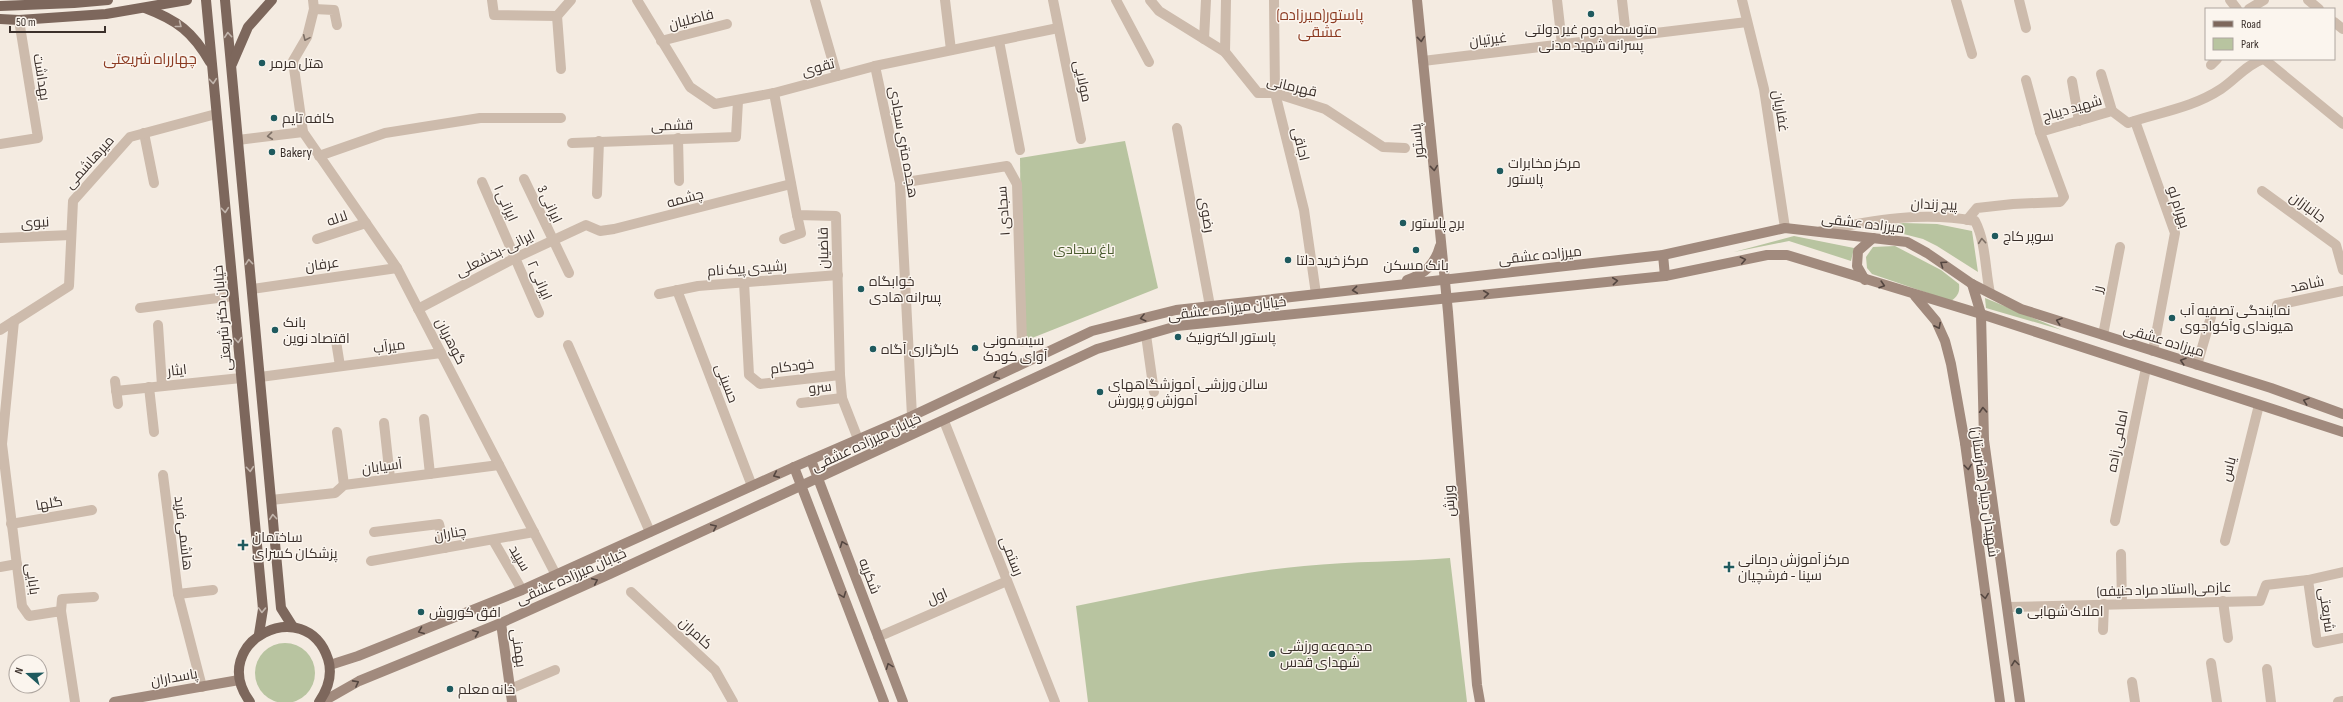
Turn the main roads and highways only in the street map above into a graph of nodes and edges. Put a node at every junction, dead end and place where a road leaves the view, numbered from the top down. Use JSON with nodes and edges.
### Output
{"nodes":[{"id":1,"x":108,"y":0,"type":"edge"},
{"id":2,"x":187,"y":0,"type":"edge"},
{"id":3,"x":206,"y":0,"type":"edge"},
{"id":4,"x":225,"y":0,"type":"edge"},
{"id":5,"x":272,"y":0,"type":"edge"},
{"id":6,"x":1417,"y":0,"type":"edge"},
{"id":7,"x":0,"y":6,"type":"edge"},
{"id":8,"x":145,"y":8,"type":"junction"},
{"id":9,"x":0,"y":19,"type":"edge"},
{"id":10,"x":212,"y":65,"type":"junction"},
{"id":11,"x":231,"y":66,"type":"junction"},
{"id":12,"x":1873,"y":238,"type":"junction"},
{"id":13,"x":1441,"y":242,"type":"junction"},
{"id":14,"x":1662,"y":255,"type":"junction"},
{"id":15,"x":1665,"y":276,"type":"junction"},
{"id":16,"x":1445,"y":279,"type":"junction"},
{"id":17,"x":1865,"y":280,"type":"junction"},
{"id":18,"x":1972,"y":284,"type":"junction"},
{"id":19,"x":1393,"y":285,"type":"junction"},
{"id":20,"x":1915,"y":296,"type":"junction"},
{"id":21,"x":1447,"y":298,"type":"junction"},
{"id":22,"x":1981,"y":314,"type":"junction"},
{"id":23,"x":2343,"y":414,"type":"edge"},
{"id":24,"x":2343,"y":432,"type":"edge"},
{"id":25,"x":1984,"y":440,"type":"junction"},
{"id":26,"x":1965,"y":443,"type":"junction"},
{"id":27,"x":811,"y":460,"type":"junction"},
{"id":28,"x":794,"y":467,"type":"junction"},
{"id":29,"x":819,"y":479,"type":"junction"},
{"id":30,"x":803,"y":486,"type":"junction"},
{"id":31,"x":501,"y":623,"type":"junction"},
{"id":32,"x":293,"y":627,"type":"junction"},
{"id":33,"x":259,"y":634,"type":"junction"},
{"id":34,"x":330,"y":665,"type":"junction"},
{"id":35,"x":239,"y":680,"type":"junction"},
{"id":36,"x":164,"y":698,"type":"edge"},
{"id":37,"x":114,"y":702,"type":"edge"},
{"id":38,"x":250,"y":702,"type":"edge"},
{"id":39,"x":321,"y":702,"type":"edge"},
{"id":40,"x":512,"y":702,"type":"edge"},
{"id":41,"x":884,"y":702,"type":"edge"},
{"id":42,"x":903,"y":702,"type":"edge"},
{"id":43,"x":1480,"y":702,"type":"edge"},
{"id":44,"x":2000,"y":702,"type":"edge"},
{"id":45,"x":2020,"y":702,"type":"edge"}],
"edges":[{"from":1,"to":7,"type":"main road"},
{"from":2,"to":8,"type":"main road"},
{"from":3,"to":10,"type":"main road","name":"خیابان دکتر شریعتی"},
{"from":11,"to":4,"type":"main road","one_way":true},
{"from":5,"to":11,"type":"main road"},
{"from":6,"to":13,"type":"main road","name":"پاستور","one_way":true},
{"from":8,"to":9,"type":"main road"},
{"from":8,"to":10,"type":"main road","one_way":true},
{"from":10,"to":33,"type":"main road","name":"خیابان دکتر شریعتی","one_way":true},
{"from":32,"to":11,"type":"main road","one_way":true},
{"from":12,"to":14,"type":"main road","name":"میرزاده عشقی"},
{"from":12,"to":17,"type":"main road"},
{"from":18,"to":12,"type":"main road","name":"میرزاده عشقی","one_way":true},
{"from":13,"to":16,"type":"main road","name":"پاستور"},
{"from":13,"to":19,"type":"main road"},
{"from":14,"to":15,"type":"main road"},
{"from":14,"to":16,"type":"main road","name":"میرزاده عشقی"},
{"from":15,"to":17,"type":"main road","one_way":true},
{"from":21,"to":15,"type":"main road","one_way":true},
{"from":16,"to":19,"type":"main road","name":"خیابان میرزاده عشقی"},
{"from":16,"to":21,"type":"main road","name":"ورزش"},
{"from":17,"to":20,"type":"main road","one_way":true},
{"from":18,"to":22,"type":"main road","name":"شهیدان دیباج (هنرستان)"},
{"from":23,"to":18,"type":"main road","name":"میرزاده عشقی","one_way":true},
{"from":19,"to":27,"type":"main road","name":"خیابان میرزاده عشقی","one_way":true},
{"from":20,"to":22,"type":"main road"},
{"from":20,"to":26,"type":"main road","name":"شهیدان دیباج (هنرستان)","one_way":true},
{"from":21,"to":29,"type":"main road","name":"خیابان میرزاده عشقی"},
{"from":21,"to":43,"type":"main road","name":"ورزش"},
{"from":22,"to":24,"type":"main road"},
{"from":25,"to":22,"type":"main road","name":"شهیدان دیباج (هنرستان)","one_way":true},
{"from":25,"to":26,"type":"main road"},
{"from":45,"to":25,"type":"main road","name":"شهیدان دیباج (هنرستان)","one_way":true},
{"from":26,"to":44,"type":"main road","name":"شهیدان دیباج (هنرستان)","one_way":true},
{"from":27,"to":28,"type":"main road","name":"خیابان میرزاده عشقی"},
{"from":27,"to":29,"type":"main road","name":"شکریه"},
{"from":28,"to":30,"type":"main road"},
{"from":28,"to":34,"type":"main road","name":"خیابان میرزاده عشقی","one_way":true},
{"from":29,"to":30,"type":"main road","name":"خیابان میرزاده عشقی"},
{"from":42,"to":29,"type":"main road","name":"شکریه","one_way":true},
{"from":31,"to":30,"type":"main road","name":"خیابان میرزاده عشقی","one_way":true},
{"from":30,"to":41,"type":"main road","one_way":true},
{"from":39,"to":31,"type":"main road","name":"خیابان میرزاده عشقی","one_way":true},
{"from":31,"to":40,"type":"main road","name":"بهمنی"},
{"from":32,"to":33,"type":"main road"},
{"from":32,"to":34,"type":"main road"},
{"from":33,"to":35,"type":"main road"},
{"from":34,"to":39,"type":"main road"},
{"from":35,"to":36,"type":"main road","name":"پاسداران"},
{"from":35,"to":38,"type":"main road"},
{"from":36,"to":37,"type":"main road","name":"پاسداران"}]}
